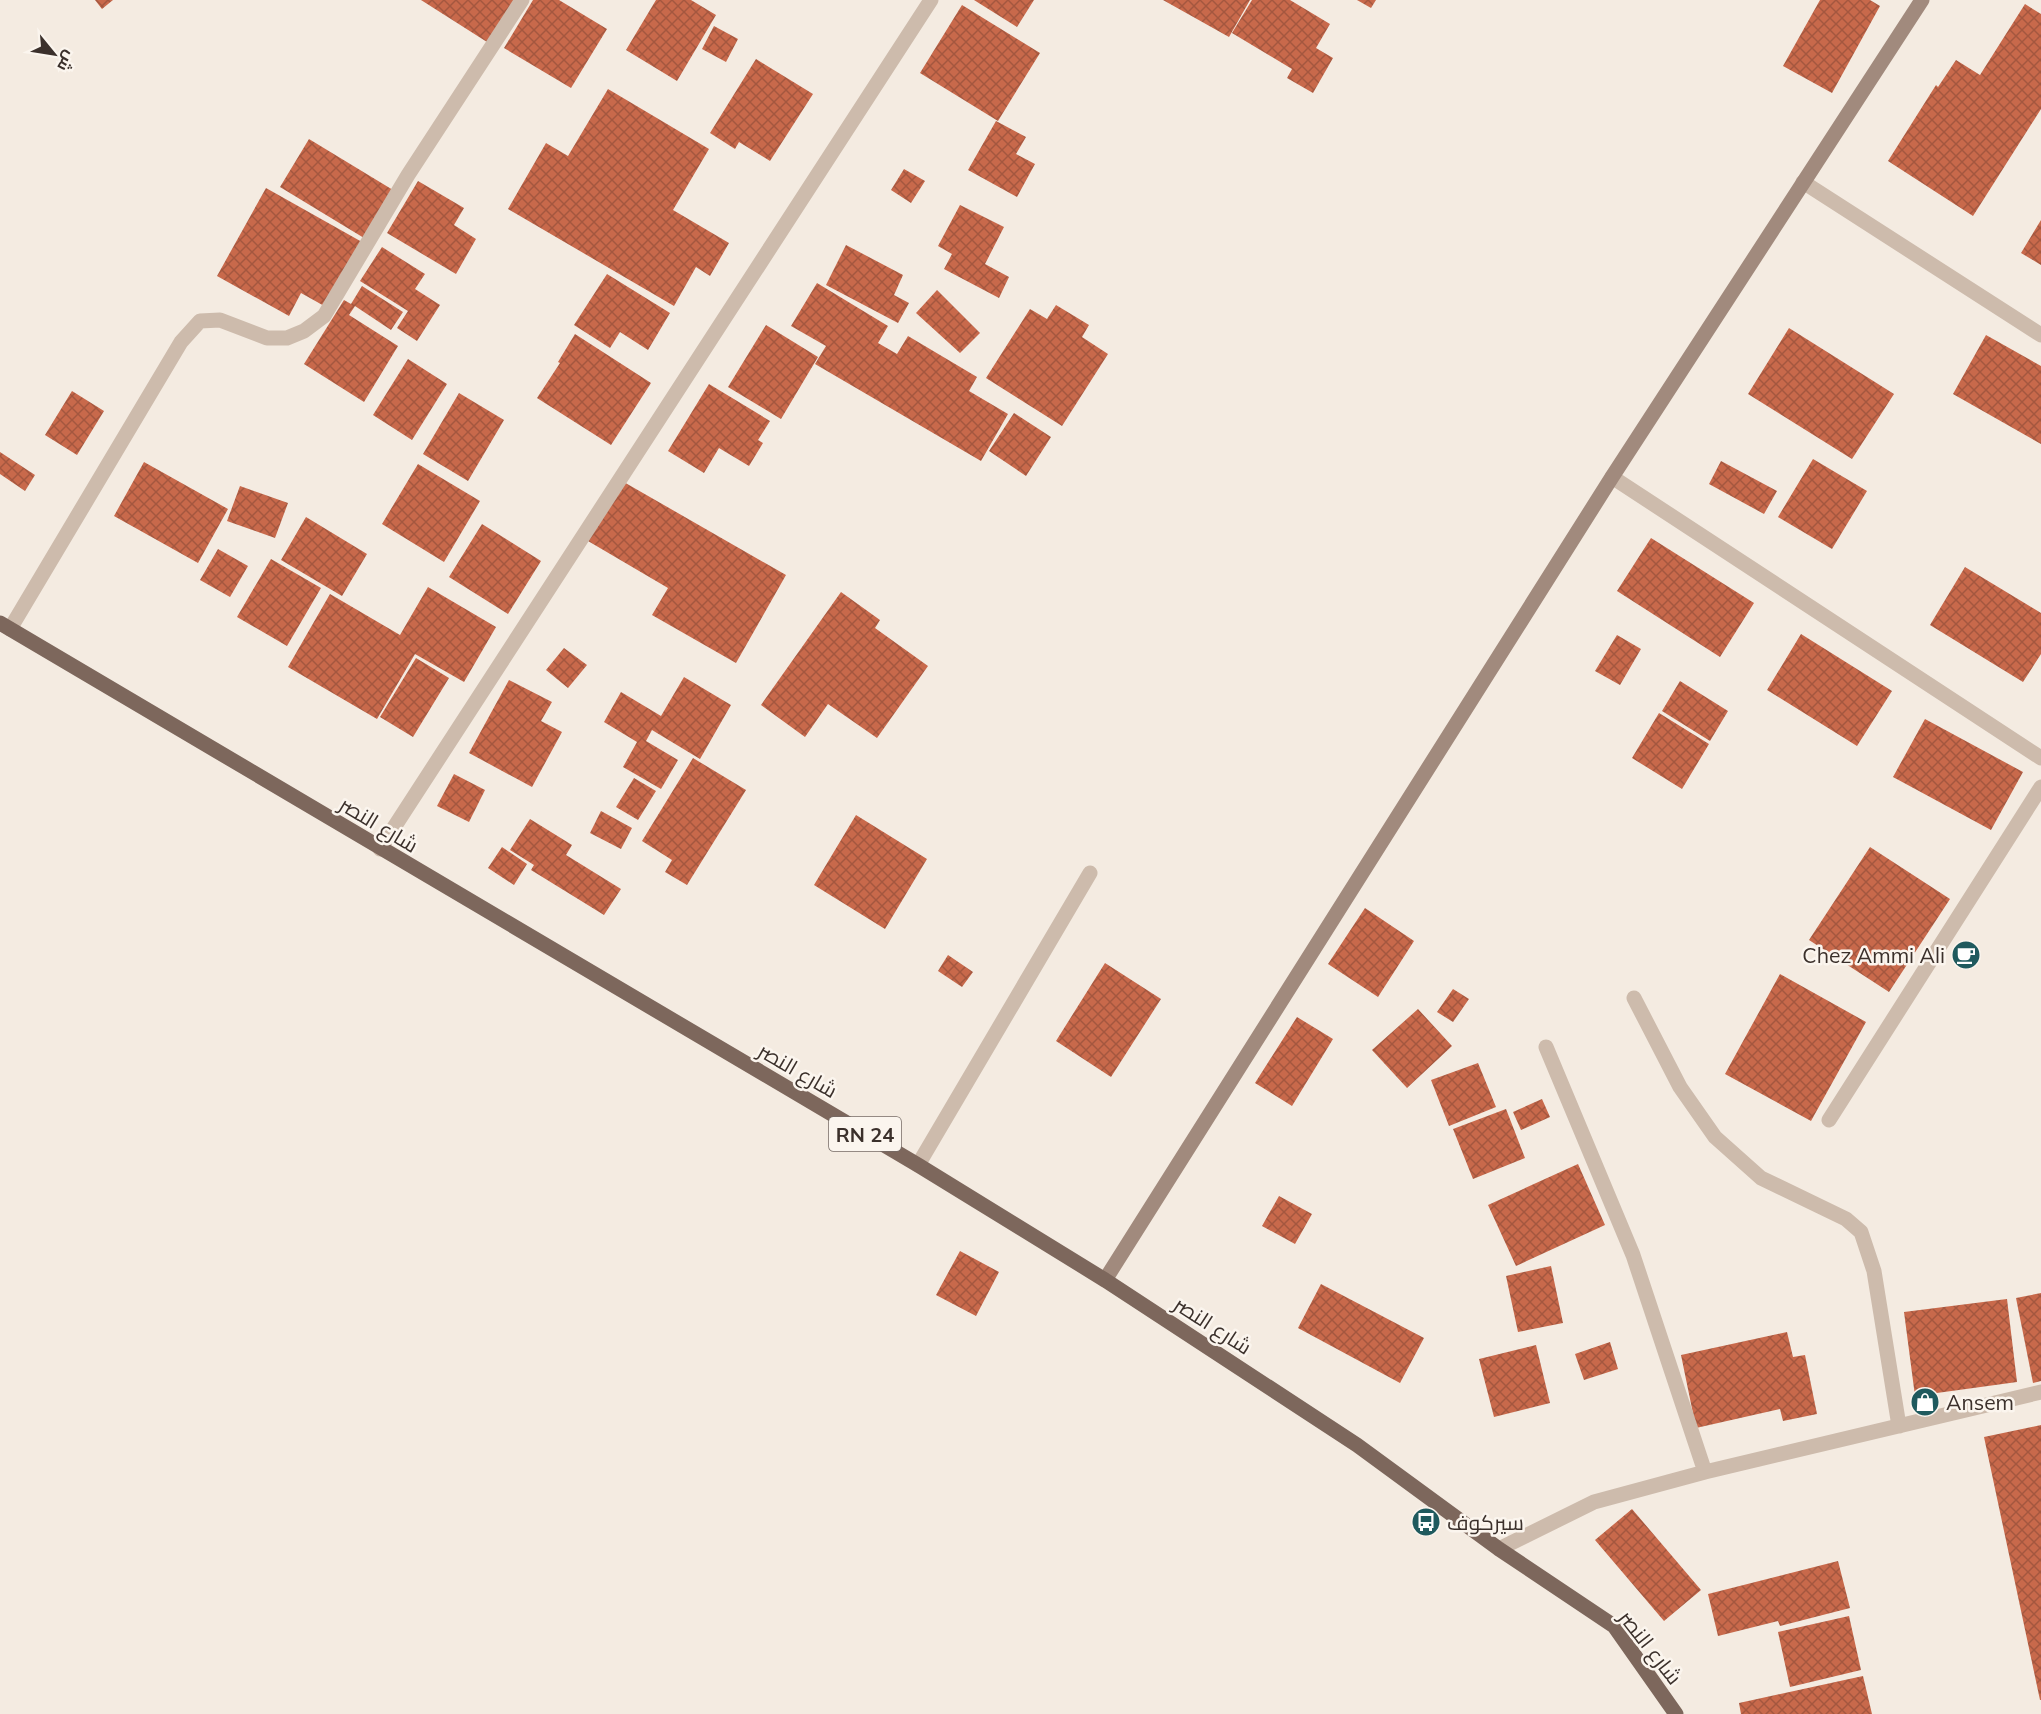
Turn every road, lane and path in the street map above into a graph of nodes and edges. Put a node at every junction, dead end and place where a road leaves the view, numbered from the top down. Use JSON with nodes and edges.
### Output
{"nodes":[{"id":1,"x":522,"y":0,"type":"edge"},
{"id":2,"x":931,"y":0,"type":"edge"},
{"id":3,"x":1922,"y":0,"type":"edge"},
{"id":4,"x":1803,"y":182,"type":"junction"},
{"id":5,"x":2041,"y":335,"type":"edge"},
{"id":6,"x":1612,"y":477,"type":"junction"},
{"id":7,"x":5,"y":626,"type":"edge"},
{"id":8,"x":2041,"y":758,"type":"edge"},
{"id":9,"x":2041,"y":787,"type":"edge"},
{"id":10,"x":380,"y":849,"type":"junction"},
{"id":11,"x":1090,"y":873,"type":"dead end"},
{"id":12,"x":1634,"y":998,"type":"dead end"},
{"id":13,"x":1545,"y":1047,"type":"dead end"},
{"id":14,"x":1829,"y":1120,"type":"dead end"},
{"id":15,"x":918,"y":1165,"type":"junction"},
{"id":16,"x":1105,"y":1280,"type":"junction"},
{"id":17,"x":2041,"y":1392,"type":"edge"},
{"id":18,"x":1899,"y":1426,"type":"junction"},
{"id":19,"x":1705,"y":1472,"type":"junction"},
{"id":20,"x":1499,"y":1549,"type":"junction"},
{"id":21,"x":1677,"y":1714,"type":"edge"}],
"edges":[{"from":1,"to":7,"type":"street"},
{"from":2,"to":10,"type":"street"},
{"from":3,"to":4,"type":"main road"},
{"from":4,"to":5,"type":"street"},
{"from":4,"to":6,"type":"main road"},
{"from":6,"to":8,"type":"street"},
{"from":6,"to":16,"type":"main road"},
{"from":7,"to":10,"type":"main road","name":"شارع النصر","number":"RN 24"},
{"from":9,"to":14,"type":"street"},
{"from":10,"to":15,"type":"main road","name":"شارع النصر","number":"RN 24"},
{"from":11,"to":15,"type":"street"},
{"from":12,"to":18,"type":"street"},
{"from":13,"to":19,"type":"street"},
{"from":15,"to":16,"type":"main road","name":"شارع النصر","number":"RN 24"},
{"from":16,"to":20,"type":"main road","name":"شارع النصر","number":"RN 24"},
{"from":17,"to":18,"type":"street"},
{"from":18,"to":19,"type":"street"},
{"from":19,"to":20,"type":"street"},
{"from":20,"to":21,"type":"main road","name":"شارع النصر","number":"RN 24"}]}
